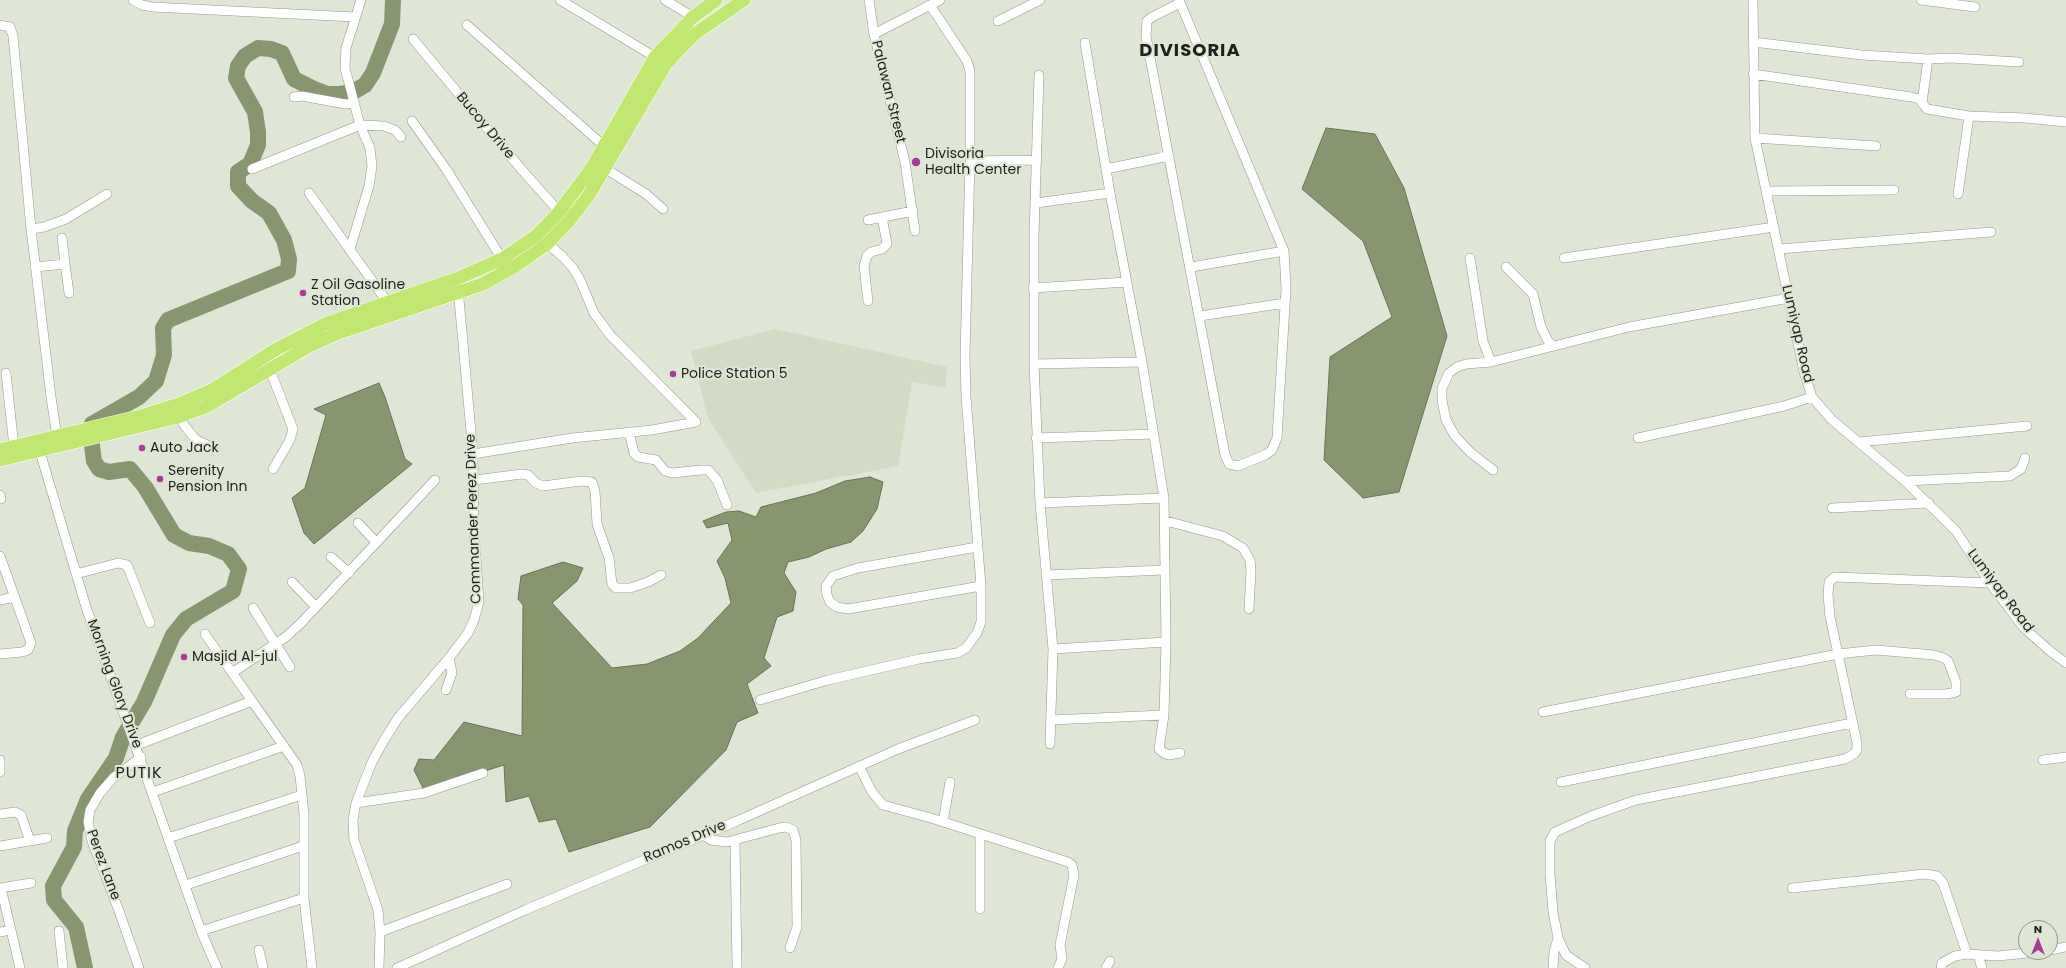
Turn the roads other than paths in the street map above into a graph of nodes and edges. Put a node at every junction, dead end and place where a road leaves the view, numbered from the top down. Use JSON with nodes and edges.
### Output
{"nodes":[{"id":1,"x":133,"y":0,"type":"edge"},
{"id":2,"x":361,"y":0,"type":"edge"},
{"id":3,"x":560,"y":0,"type":"edge"},
{"id":4,"x":665,"y":0,"type":"edge"},
{"id":5,"x":716,"y":0,"type":"edge"},
{"id":6,"x":744,"y":0,"type":"edge"},
{"id":7,"x":869,"y":0,"type":"edge"},
{"id":8,"x":940,"y":0,"type":"edge"},
{"id":9,"x":1040,"y":0,"type":"edge"},
{"id":10,"x":1753,"y":0,"type":"edge"},
{"id":11,"x":1921,"y":0,"type":"edge"},
{"id":12,"x":1179,"y":2,"type":"edge"},
{"id":13,"x":930,"y":5,"type":"junction"},
{"id":14,"x":1975,"y":7,"type":"dead end"},
{"id":15,"x":355,"y":17,"type":"junction"},
{"id":16,"x":694,"y":17,"type":"junction"},
{"id":17,"x":998,"y":22,"type":"dead end"},
{"id":18,"x":467,"y":25,"type":"dead end"},
{"id":19,"x":0,"y":26,"type":"edge"},
{"id":20,"x":874,"y":34,"type":"junction"},
{"id":21,"x":413,"y":39,"type":"dead end"},
{"id":22,"x":1753,"y":42,"type":"junction"},
{"id":23,"x":1085,"y":43,"type":"dead end"},
{"id":24,"x":655,"y":57,"type":"junction"},
{"id":25,"x":1928,"y":59,"type":"junction"},
{"id":26,"x":2018,"y":62,"type":"dead end"},
{"id":27,"x":1039,"y":74,"type":"dead end"},
{"id":28,"x":1753,"y":74,"type":"junction"},
{"id":29,"x":294,"y":97,"type":"dead end"},
{"id":30,"x":352,"y":99,"type":"junction"},
{"id":31,"x":1922,"y":103,"type":"junction"},
{"id":32,"x":1969,"y":116,"type":"junction"},
{"id":33,"x":412,"y":121,"type":"dead end"},
{"id":34,"x":2066,"y":122,"type":"edge"},
{"id":35,"x":360,"y":125,"type":"junction"},
{"id":36,"x":402,"y":138,"type":"dead end"},
{"id":37,"x":1755,"y":138,"type":"junction"},
{"id":38,"x":604,"y":146,"type":"junction"},
{"id":39,"x":1876,"y":146,"type":"dead end"},
{"id":40,"x":1169,"y":156,"type":"junction"},
{"id":41,"x":1037,"y":160,"type":"junction"},
{"id":42,"x":970,"y":161,"type":"junction"},
{"id":43,"x":252,"y":169,"type":"dead end"},
{"id":44,"x":606,"y":169,"type":"junction"},
{"id":45,"x":1106,"y":169,"type":"junction"},
{"id":46,"x":1894,"y":190,"type":"dead end"},
{"id":47,"x":1766,"y":191,"type":"junction"},
{"id":48,"x":310,"y":193,"type":"dead end"},
{"id":49,"x":1110,"y":193,"type":"junction"},
{"id":50,"x":107,"y":194,"type":"dead end"},
{"id":51,"x":1958,"y":194,"type":"dead end"},
{"id":52,"x":1036,"y":203,"type":"junction"},
{"id":53,"x":663,"y":209,"type":"dead end"},
{"id":54,"x":912,"y":210,"type":"junction"},
{"id":55,"x":564,"y":217,"type":"junction"},
{"id":56,"x":882,"y":217,"type":"junction"},
{"id":57,"x":868,"y":220,"type":"dead end"},
{"id":58,"x":1774,"y":227,"type":"junction"},
{"id":59,"x":31,"y":229,"type":"junction"},
{"id":60,"x":915,"y":231,"type":"dead end"},
{"id":61,"x":1990,"y":232,"type":"dead end"},
{"id":62,"x":537,"y":235,"type":"junction"},
{"id":63,"x":62,"y":238,"type":"dead end"},
{"id":64,"x":548,"y":244,"type":"junction"},
{"id":65,"x":350,"y":249,"type":"junction"},
{"id":66,"x":1779,"y":249,"type":"junction"},
{"id":67,"x":1284,"y":251,"type":"junction"},
{"id":68,"x":1470,"y":258,"type":"dead end"},
{"id":69,"x":1564,"y":258,"type":"dead end"},
{"id":70,"x":502,"y":259,"type":"junction"},
{"id":71,"x":65,"y":264,"type":"junction"},
{"id":72,"x":35,"y":267,"type":"junction"},
{"id":73,"x":1506,"y":267,"type":"dead end"},
{"id":74,"x":1191,"y":268,"type":"junction"},
{"id":75,"x":456,"y":279,"type":"junction"},
{"id":76,"x":1128,"y":282,"type":"junction"},
{"id":77,"x":1033,"y":288,"type":"junction"},
{"id":78,"x":69,"y":293,"type":"dead end"},
{"id":79,"x":458,"y":294,"type":"junction"},
{"id":80,"x":1789,"y":298,"type":"junction"},
{"id":81,"x":868,"y":301,"type":"dead end"},
{"id":82,"x":388,"y":302,"type":"junction"},
{"id":83,"x":1285,"y":303,"type":"junction"},
{"id":84,"x":396,"y":314,"type":"junction"},
{"id":85,"x":1200,"y":316,"type":"junction"},
{"id":86,"x":1553,"y":346,"type":"junction"},
{"id":87,"x":1142,"y":362,"type":"junction"},
{"id":88,"x":1492,"y":362,"type":"junction"},
{"id":89,"x":1034,"y":364,"type":"junction"},
{"id":90,"x":270,"y":370,"type":"junction"},
{"id":91,"x":6,"y":373,"type":"dead end"},
{"id":92,"x":1812,"y":397,"type":"junction"},
{"id":93,"x":178,"y":417,"type":"junction"},
{"id":94,"x":2027,"y":426,"type":"dead end"},
{"id":95,"x":110,"y":429,"type":"junction"},
{"id":96,"x":629,"y":432,"type":"junction"},
{"id":97,"x":1154,"y":434,"type":"junction"},
{"id":98,"x":79,"y":436,"type":"junction"},
{"id":99,"x":58,"y":437,"type":"junction"},
{"id":100,"x":1036,"y":438,"type":"junction"},
{"id":101,"x":1638,"y":438,"type":"dead end"},
{"id":102,"x":1859,"y":442,"type":"junction"},
{"id":103,"x":206,"y":445,"type":"dead end"},
{"id":104,"x":38,"y":446,"type":"junction"},
{"id":105,"x":14,"y":447,"type":"junction"},
{"id":106,"x":0,"y":451,"type":"edge"},
{"id":107,"x":473,"y":454,"type":"junction"},
{"id":108,"x":2025,"y":458,"type":"dead end"},
{"id":109,"x":273,"y":469,"type":"dead end"},
{"id":110,"x":1493,"y":470,"type":"dead end"},
{"id":111,"x":435,"y":480,"type":"dead end"},
{"id":112,"x":475,"y":480,"type":"junction"},
{"id":113,"x":1905,"y":481,"type":"junction"},
{"id":114,"x":1164,"y":498,"type":"junction"},
{"id":115,"x":1040,"y":503,"type":"junction"},
{"id":116,"x":1929,"y":503,"type":"junction"},
{"id":117,"x":727,"y":505,"type":"dead end"},
{"id":118,"x":1832,"y":508,"type":"dead end"},
{"id":119,"x":1166,"y":521,"type":"junction"},
{"id":120,"x":358,"y":523,"type":"dead end"},
{"id":121,"x":376,"y":542,"type":"junction"},
{"id":122,"x":977,"y":547,"type":"junction"},
{"id":123,"x":0,"y":556,"type":"edge"},
{"id":124,"x":331,"y":557,"type":"dead end"},
{"id":125,"x":1165,"y":570,"type":"junction"},
{"id":126,"x":349,"y":573,"type":"junction"},
{"id":127,"x":76,"y":574,"type":"junction"},
{"id":128,"x":661,"y":574,"type":"dead end"},
{"id":129,"x":1046,"y":575,"type":"junction"},
{"id":130,"x":292,"y":582,"type":"dead end"},
{"id":131,"x":1990,"y":583,"type":"junction"},
{"id":132,"x":981,"y":586,"type":"junction"},
{"id":133,"x":15,"y":597,"type":"junction"},
{"id":134,"x":0,"y":600,"type":"edge"},
{"id":135,"x":253,"y":608,"type":"dead end"},
{"id":136,"x":316,"y":608,"type":"junction"},
{"id":137,"x":1249,"y":609,"type":"dead end"},
{"id":138,"x":150,"y":623,"type":"dead end"},
{"id":139,"x":205,"y":634,"type":"dead end"},
{"id":140,"x":1166,"y":642,"type":"junction"},
{"id":141,"x":276,"y":644,"type":"junction"},
{"id":142,"x":1053,"y":649,"type":"junction"},
{"id":143,"x":0,"y":654,"type":"edge"},
{"id":144,"x":1838,"y":654,"type":"junction"},
{"id":145,"x":449,"y":658,"type":"junction"},
{"id":146,"x":2066,"y":663,"type":"edge"},
{"id":147,"x":290,"y":668,"type":"dead end"},
{"id":148,"x":232,"y":673,"type":"junction"},
{"id":149,"x":446,"y":690,"type":"dead end"},
{"id":150,"x":1910,"y":694,"type":"dead end"},
{"id":151,"x":760,"y":700,"type":"dead end"},
{"id":152,"x":252,"y":701,"type":"junction"},
{"id":153,"x":1542,"y":712,"type":"dead end"},
{"id":154,"x":1164,"y":715,"type":"junction"},
{"id":155,"x":975,"y":720,"type":"dead end"},
{"id":156,"x":1051,"y":720,"type":"junction"},
{"id":157,"x":1852,"y":724,"type":"junction"},
{"id":158,"x":1050,"y":744,"type":"dead end"},
{"id":159,"x":137,"y":746,"type":"junction"},
{"id":160,"x":284,"y":746,"type":"junction"},
{"id":161,"x":1180,"y":753,"type":"dead end"},
{"id":162,"x":141,"y":757,"type":"junction"},
{"id":163,"x":2066,"y":757,"type":"edge"},
{"id":164,"x":0,"y":760,"type":"edge"},
{"id":165,"x":2043,"y":760,"type":"dead end"},
{"id":166,"x":859,"y":766,"type":"junction"},
{"id":167,"x":0,"y":772,"type":"edge"},
{"id":168,"x":483,"y":773,"type":"dead end"},
{"id":169,"x":950,"y":782,"type":"dead end"},
{"id":170,"x":1561,"y":782,"type":"dead end"},
{"id":171,"x":153,"y":792,"type":"junction"},
{"id":172,"x":302,"y":795,"type":"junction"},
{"id":173,"x":356,"y":803,"type":"junction"},
{"id":174,"x":0,"y":814,"type":"edge"},
{"id":175,"x":943,"y":822,"type":"junction"},
{"id":176,"x":703,"y":835,"type":"junction"},
{"id":177,"x":980,"y":835,"type":"junction"},
{"id":178,"x":47,"y":838,"type":"dead end"},
{"id":179,"x":168,"y":838,"type":"junction"},
{"id":180,"x":30,"y":841,"type":"junction"},
{"id":181,"x":735,"y":841,"type":"junction"},
{"id":182,"x":0,"y":846,"type":"edge"},
{"id":183,"x":303,"y":846,"type":"junction"},
{"id":184,"x":30,"y":883,"type":"dead end"},
{"id":185,"x":507,"y":884,"type":"dead end"},
{"id":186,"x":186,"y":885,"type":"junction"},
{"id":187,"x":1,"y":888,"type":"edge"},
{"id":188,"x":1792,"y":888,"type":"dead end"},
{"id":189,"x":304,"y":898,"type":"junction"},
{"id":190,"x":980,"y":909,"type":"dead end"},
{"id":191,"x":10,"y":930,"type":"junction"},
{"id":192,"x":59,"y":931,"type":"dead end"},
{"id":193,"x":201,"y":931,"type":"junction"},
{"id":194,"x":0,"y":932,"type":"edge"},
{"id":195,"x":380,"y":932,"type":"junction"},
{"id":196,"x":1558,"y":938,"type":"junction"},
{"id":197,"x":790,"y":948,"type":"dead end"},
{"id":198,"x":259,"y":950,"type":"dead end"},
{"id":199,"x":1967,"y":954,"type":"junction"},
{"id":200,"x":2018,"y":954,"type":"edge"},
{"id":201,"x":1978,"y":955,"type":"junction"},
{"id":202,"x":20,"y":968,"type":"edge"},
{"id":203,"x":63,"y":968,"type":"edge"},
{"id":204,"x":138,"y":968,"type":"edge"},
{"id":205,"x":217,"y":968,"type":"edge"},
{"id":206,"x":263,"y":968,"type":"edge"},
{"id":207,"x":312,"y":968,"type":"edge"},
{"id":208,"x":379,"y":968,"type":"edge"},
{"id":209,"x":396,"y":968,"type":"edge"},
{"id":210,"x":737,"y":968,"type":"edge"},
{"id":211,"x":1058,"y":968,"type":"edge"},
{"id":212,"x":1553,"y":968,"type":"edge"},
{"id":213,"x":1585,"y":968,"type":"edge"},
{"id":214,"x":1941,"y":968,"type":"edge"},
{"id":215,"x":1982,"y":968,"type":"edge"}],
"edges":[{"from":1,"to":15,"type":"street"},
{"from":2,"to":15,"type":"street"},
{"from":3,"to":24,"type":"street"},
{"from":4,"to":16,"type":"street"},
{"from":5,"to":16,"type":"highway"},
{"from":6,"to":44,"type":"highway"},
{"from":7,"to":20,"type":"street","name":"Palawan Street"},
{"from":8,"to":13,"type":"street"},
{"from":9,"to":17,"type":"street"},
{"from":10,"to":22,"type":"street","name":"Lumiyap Road"},
{"from":11,"to":14,"type":"street"},
{"from":12,"to":40,"type":"street"},
{"from":12,"to":67,"type":"street"},
{"from":13,"to":20,"type":"street"},
{"from":13,"to":42,"type":"street"},
{"from":15,"to":30,"type":"street"},
{"from":16,"to":24,"type":"highway"},
{"from":18,"to":38,"type":"street"},
{"from":19,"to":59,"type":"street"},
{"from":20,"to":54,"type":"street","name":"Palawan Street"},
{"from":21,"to":55,"type":"street","name":"Bucoy Drive"},
{"from":22,"to":25,"type":"street"},
{"from":22,"to":28,"type":"street","name":"Lumiyap Road"},
{"from":23,"to":45,"type":"street"},
{"from":24,"to":38,"type":"highway"},
{"from":25,"to":26,"type":"street"},
{"from":25,"to":31,"type":"street"},
{"from":27,"to":41,"type":"street"},
{"from":28,"to":31,"type":"street"},
{"from":28,"to":37,"type":"street","name":"Lumiyap Road"},
{"from":29,"to":30,"type":"street"},
{"from":30,"to":35,"type":"street"},
{"from":31,"to":32,"type":"street"},
{"from":32,"to":34,"type":"street"},
{"from":32,"to":51,"type":"street"},
{"from":33,"to":70,"type":"street"},
{"from":35,"to":36,"type":"street"},
{"from":35,"to":43,"type":"street"},
{"from":35,"to":65,"type":"street"},
{"from":37,"to":39,"type":"street"},
{"from":37,"to":47,"type":"street","name":"Lumiyap Road"},
{"from":38,"to":55,"type":"highway"},
{"from":40,"to":45,"type":"street"},
{"from":40,"to":74,"type":"street"},
{"from":41,"to":42,"type":"street"},
{"from":41,"to":52,"type":"street"},
{"from":42,"to":122,"type":"street"},
{"from":44,"to":53,"type":"street"},
{"from":44,"to":55,"type":"highway"},
{"from":45,"to":49,"type":"street"},
{"from":46,"to":47,"type":"street"},
{"from":47,"to":58,"type":"street","name":"Lumiyap Road"},
{"from":48,"to":65,"type":"street"},
{"from":49,"to":52,"type":"street"},
{"from":49,"to":76,"type":"street"},
{"from":50,"to":59,"type":"street"},
{"from":52,"to":77,"type":"street"},
{"from":54,"to":56,"type":"street"},
{"from":54,"to":60,"type":"street","name":"Palawan Street"},
{"from":55,"to":62,"type":"highway"},
{"from":55,"to":64,"type":"highway"},
{"from":56,"to":57,"type":"street"},
{"from":56,"to":81,"type":"street"},
{"from":58,"to":66,"type":"street","name":"Lumiyap Road"},
{"from":58,"to":69,"type":"street"},
{"from":59,"to":72,"type":"street"},
{"from":61,"to":66,"type":"street"},
{"from":62,"to":64,"type":"street"},
{"from":62,"to":70,"type":"highway"},
{"from":63,"to":71,"type":"street"},
{"from":64,"to":79,"type":"highway"},
{"from":64,"to":96,"type":"street"},
{"from":65,"to":82,"type":"street"},
{"from":66,"to":80,"type":"street","name":"Lumiyap Road"},
{"from":67,"to":74,"type":"street"},
{"from":67,"to":83,"type":"street"},
{"from":68,"to":88,"type":"street"},
{"from":70,"to":75,"type":"highway"},
{"from":71,"to":72,"type":"street"},
{"from":71,"to":78,"type":"street"},
{"from":72,"to":99,"type":"street"},
{"from":73,"to":86,"type":"street"},
{"from":74,"to":85,"type":"street"},
{"from":75,"to":79,"type":"street","name":"Commander Perez Drive"},
{"from":75,"to":82,"type":"highway"},
{"from":76,"to":77,"type":"street"},
{"from":76,"to":87,"type":"street"},
{"from":77,"to":89,"type":"street"},
{"from":79,"to":84,"type":"highway"},
{"from":79,"to":107,"type":"street","name":"Commander Perez Drive"},
{"from":80,"to":86,"type":"street"},
{"from":80,"to":92,"type":"street","name":"Lumiyap Road"},
{"from":82,"to":84,"type":"street"},
{"from":82,"to":95,"type":"highway"},
{"from":83,"to":85,"type":"street"},
{"from":83,"to":85,"type":"street"},
{"from":84,"to":90,"type":"highway"},
{"from":86,"to":88,"type":"street"},
{"from":87,"to":89,"type":"street"},
{"from":87,"to":97,"type":"street"},
{"from":88,"to":110,"type":"street"},
{"from":89,"to":100,"type":"street"},
{"from":90,"to":93,"type":"highway"},
{"from":90,"to":109,"type":"street"},
{"from":91,"to":105,"type":"street"},
{"from":92,"to":101,"type":"street"},
{"from":92,"to":102,"type":"street","name":"Lumiyap Road"},
{"from":93,"to":95,"type":"highway"},
{"from":93,"to":103,"type":"street"},
{"from":94,"to":102,"type":"street"},
{"from":95,"to":98,"type":"highway"},
{"from":96,"to":107,"type":"street"},
{"from":96,"to":117,"type":"street"},
{"from":97,"to":100,"type":"street"},
{"from":97,"to":114,"type":"street"},
{"from":98,"to":99,"type":"highway"},
{"from":98,"to":104,"type":"highway"},
{"from":99,"to":104,"type":"highway"},
{"from":100,"to":115,"type":"street"},
{"from":102,"to":113,"type":"street","name":"Lumiyap Road"},
{"from":104,"to":105,"type":"highway"},
{"from":104,"to":106,"type":"highway"},
{"from":104,"to":127,"type":"street","name":"Morning Glory Drive"},
{"from":105,"to":106,"type":"highway"},
{"from":107,"to":112,"type":"street","name":"Commander Perez Drive"},
{"from":108,"to":113,"type":"street"},
{"from":111,"to":121,"type":"street"},
{"from":112,"to":128,"type":"street"},
{"from":112,"to":145,"type":"street","name":"Commander Perez Drive"},
{"from":113,"to":116,"type":"street","name":"Lumiyap Road"},
{"from":114,"to":115,"type":"street"},
{"from":114,"to":119,"type":"street"},
{"from":115,"to":129,"type":"street"},
{"from":116,"to":118,"type":"street"},
{"from":116,"to":131,"type":"street","name":"Lumiyap Road"},
{"from":119,"to":125,"type":"street"},
{"from":119,"to":137,"type":"street"},
{"from":120,"to":121,"type":"street"},
{"from":121,"to":126,"type":"street"},
{"from":122,"to":132,"type":"street"},
{"from":122,"to":132,"type":"street"},
{"from":123,"to":133,"type":"street"},
{"from":124,"to":126,"type":"street"},
{"from":125,"to":129,"type":"street"},
{"from":125,"to":140,"type":"street"},
{"from":126,"to":136,"type":"street"},
{"from":127,"to":138,"type":"street"},
{"from":127,"to":159,"type":"street","name":"Morning Glory Drive"},
{"from":129,"to":142,"type":"street"},
{"from":130,"to":136,"type":"street"},
{"from":131,"to":144,"type":"street"},
{"from":131,"to":146,"type":"street","name":"Lumiyap Road"},
{"from":132,"to":151,"type":"street"},
{"from":133,"to":134,"type":"street"},
{"from":133,"to":143,"type":"street"},
{"from":135,"to":141,"type":"street"},
{"from":136,"to":141,"type":"street"},
{"from":139,"to":148,"type":"street"},
{"from":140,"to":142,"type":"street"},
{"from":140,"to":154,"type":"street"},
{"from":141,"to":147,"type":"street"},
{"from":141,"to":148,"type":"street"},
{"from":142,"to":156,"type":"street"},
{"from":144,"to":150,"type":"street"},
{"from":144,"to":153,"type":"street"},
{"from":144,"to":157,"type":"street"},
{"from":145,"to":149,"type":"street"},
{"from":145,"to":173,"type":"street","name":"Commander Perez Drive"},
{"from":148,"to":152,"type":"street"},
{"from":152,"to":159,"type":"street"},
{"from":152,"to":160,"type":"street"},
{"from":154,"to":156,"type":"street"},
{"from":154,"to":161,"type":"street"},
{"from":155,"to":166,"type":"street","name":"Ramos Drive"},
{"from":156,"to":158,"type":"street"},
{"from":157,"to":170,"type":"street"},
{"from":157,"to":196,"type":"street"},
{"from":159,"to":162,"type":"street","name":"Morning Glory Drive"},
{"from":160,"to":171,"type":"street"},
{"from":160,"to":172,"type":"street"},
{"from":162,"to":171,"type":"street","name":"Morning Glory Drive"},
{"from":162,"to":204,"type":"street","name":"Perez Lane"},
{"from":163,"to":165,"type":"street"},
{"from":164,"to":167,"type":"street"},
{"from":166,"to":175,"type":"street"},
{"from":166,"to":176,"type":"street","name":"Ramos Drive"},
{"from":168,"to":173,"type":"street"},
{"from":169,"to":175,"type":"street"},
{"from":171,"to":179,"type":"street","name":"Morning Glory Drive"},
{"from":172,"to":179,"type":"street"},
{"from":172,"to":183,"type":"street"},
{"from":173,"to":195,"type":"street","name":"Commander Perez Drive"},
{"from":174,"to":180,"type":"street"},
{"from":175,"to":177,"type":"street"},
{"from":176,"to":181,"type":"street"},
{"from":176,"to":209,"type":"street","name":"Ramos Drive"},
{"from":177,"to":190,"type":"street"},
{"from":177,"to":211,"type":"street"},
{"from":178,"to":180,"type":"street"},
{"from":179,"to":186,"type":"street","name":"Morning Glory Drive"},
{"from":180,"to":182,"type":"street"},
{"from":181,"to":197,"type":"street"},
{"from":181,"to":210,"type":"street"},
{"from":183,"to":186,"type":"street"},
{"from":183,"to":189,"type":"street"},
{"from":184,"to":187,"type":"street"},
{"from":185,"to":195,"type":"street"},
{"from":186,"to":193,"type":"street","name":"Morning Glory Drive"},
{"from":187,"to":191,"type":"street"},
{"from":188,"to":199,"type":"street"},
{"from":189,"to":193,"type":"street"},
{"from":189,"to":207,"type":"street"},
{"from":191,"to":194,"type":"street"},
{"from":191,"to":202,"type":"street"},
{"from":192,"to":203,"type":"street"},
{"from":193,"to":205,"type":"street","name":"Morning Glory Drive"},
{"from":195,"to":208,"type":"street","name":"Commander Perez Drive"},
{"from":196,"to":212,"type":"street"},
{"from":196,"to":213,"type":"street"},
{"from":198,"to":206,"type":"street"},
{"from":199,"to":201,"type":"street"},
{"from":199,"to":214,"type":"street"},
{"from":200,"to":201,"type":"street"},
{"from":201,"to":215,"type":"street"}]}
